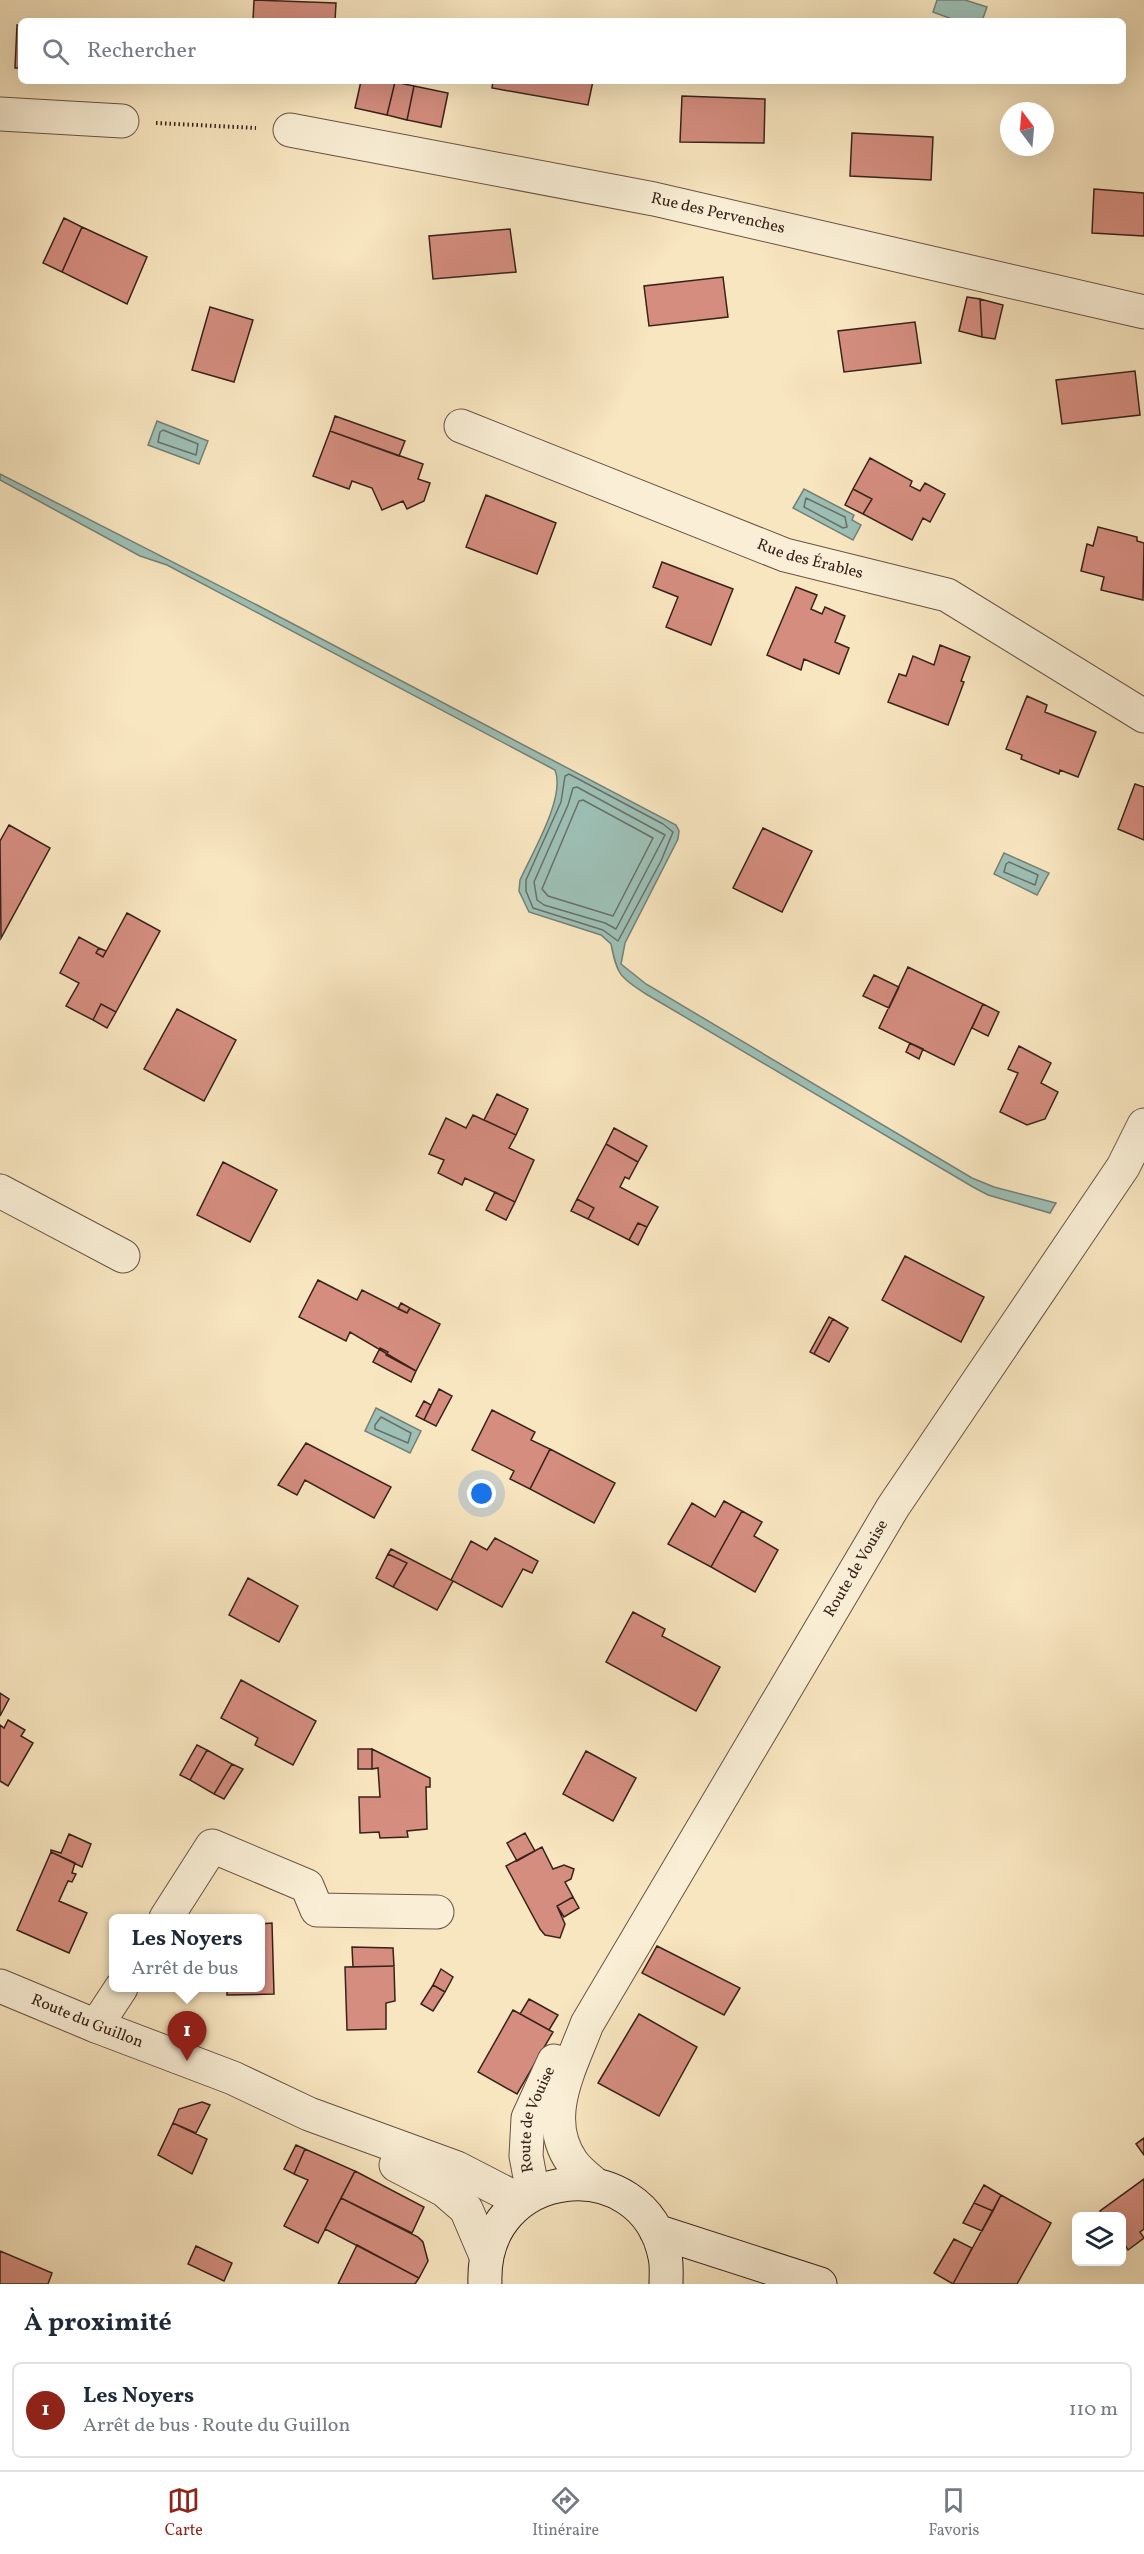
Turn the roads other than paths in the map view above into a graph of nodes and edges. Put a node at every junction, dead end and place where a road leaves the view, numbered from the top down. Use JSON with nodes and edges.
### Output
{"nodes":[{"id":1,"x":0,"y":114,"type":"edge"},
{"id":2,"x":122,"y":121,"type":"road end"},
{"id":3,"x":290,"y":130,"type":"road end"},
{"id":4,"x":1144,"y":312,"type":"edge"},
{"id":5,"x":461,"y":426,"type":"dead end"},
{"id":6,"x":1144,"y":716,"type":"edge"},
{"id":7,"x":1144,"y":1125,"type":"edge"},
{"id":8,"x":0,"y":1191,"type":"edge"},
{"id":9,"x":123,"y":1256,"type":"dead end"},
{"id":10,"x":437,"y":1912,"type":"dead end"},
{"id":11,"x":169,"y":1914,"type":"edge"},
{"id":12,"x":0,"y":1986,"type":"edge"},
{"id":13,"x":118,"y":1992,"type":"edge"},
{"id":14,"x":587,"y":2024,"type":"junction"},
{"id":15,"x":96,"y":2026,"type":"junction"},
{"id":16,"x":309,"y":2114,"type":"junction"},
{"id":17,"x":596,"y":2185,"type":"junction"},
{"id":18,"x":527,"y":2197,"type":"junction"},
{"id":19,"x":656,"y":2231,"type":"junction"},
{"id":20,"x":485,"y":2270,"type":"edge"},
{"id":21,"x":666,"y":2284,"type":"edge"},
{"id":22,"x":820,"y":2284,"type":"edge"}],
"edges":[{"from":1,"to":2,"type":"street"},
{"from":3,"to":4,"type":"street","name":"Rue des Pervenches"},
{"from":5,"to":6,"type":"street","name":"Rue des Érables"},
{"from":7,"to":14,"type":"street","name":"Route de Vouise"},
{"from":8,"to":9,"type":"street"},
{"from":10,"to":11,"type":"street"},
{"from":12,"to":15,"type":"street","name":"Route du Guillon"},
{"from":13,"to":15,"type":"street"},
{"from":14,"to":17,"type":"street","name":"Route de Vouise"},
{"from":14,"to":18,"type":"street","name":"Route de Vouise"},
{"from":15,"to":16,"type":"street","name":"Route du Guillon"},
{"from":16,"to":18,"type":"street","name":"Route du Guillon"},
{"from":16,"to":20,"type":"street","name":"Route du Guillon"},
{"from":17,"to":18,"type":"street"},
{"from":17,"to":19,"type":"street"},
{"from":18,"to":20,"type":"street"},
{"from":19,"to":21,"type":"street"},
{"from":19,"to":22,"type":"street"}]}
